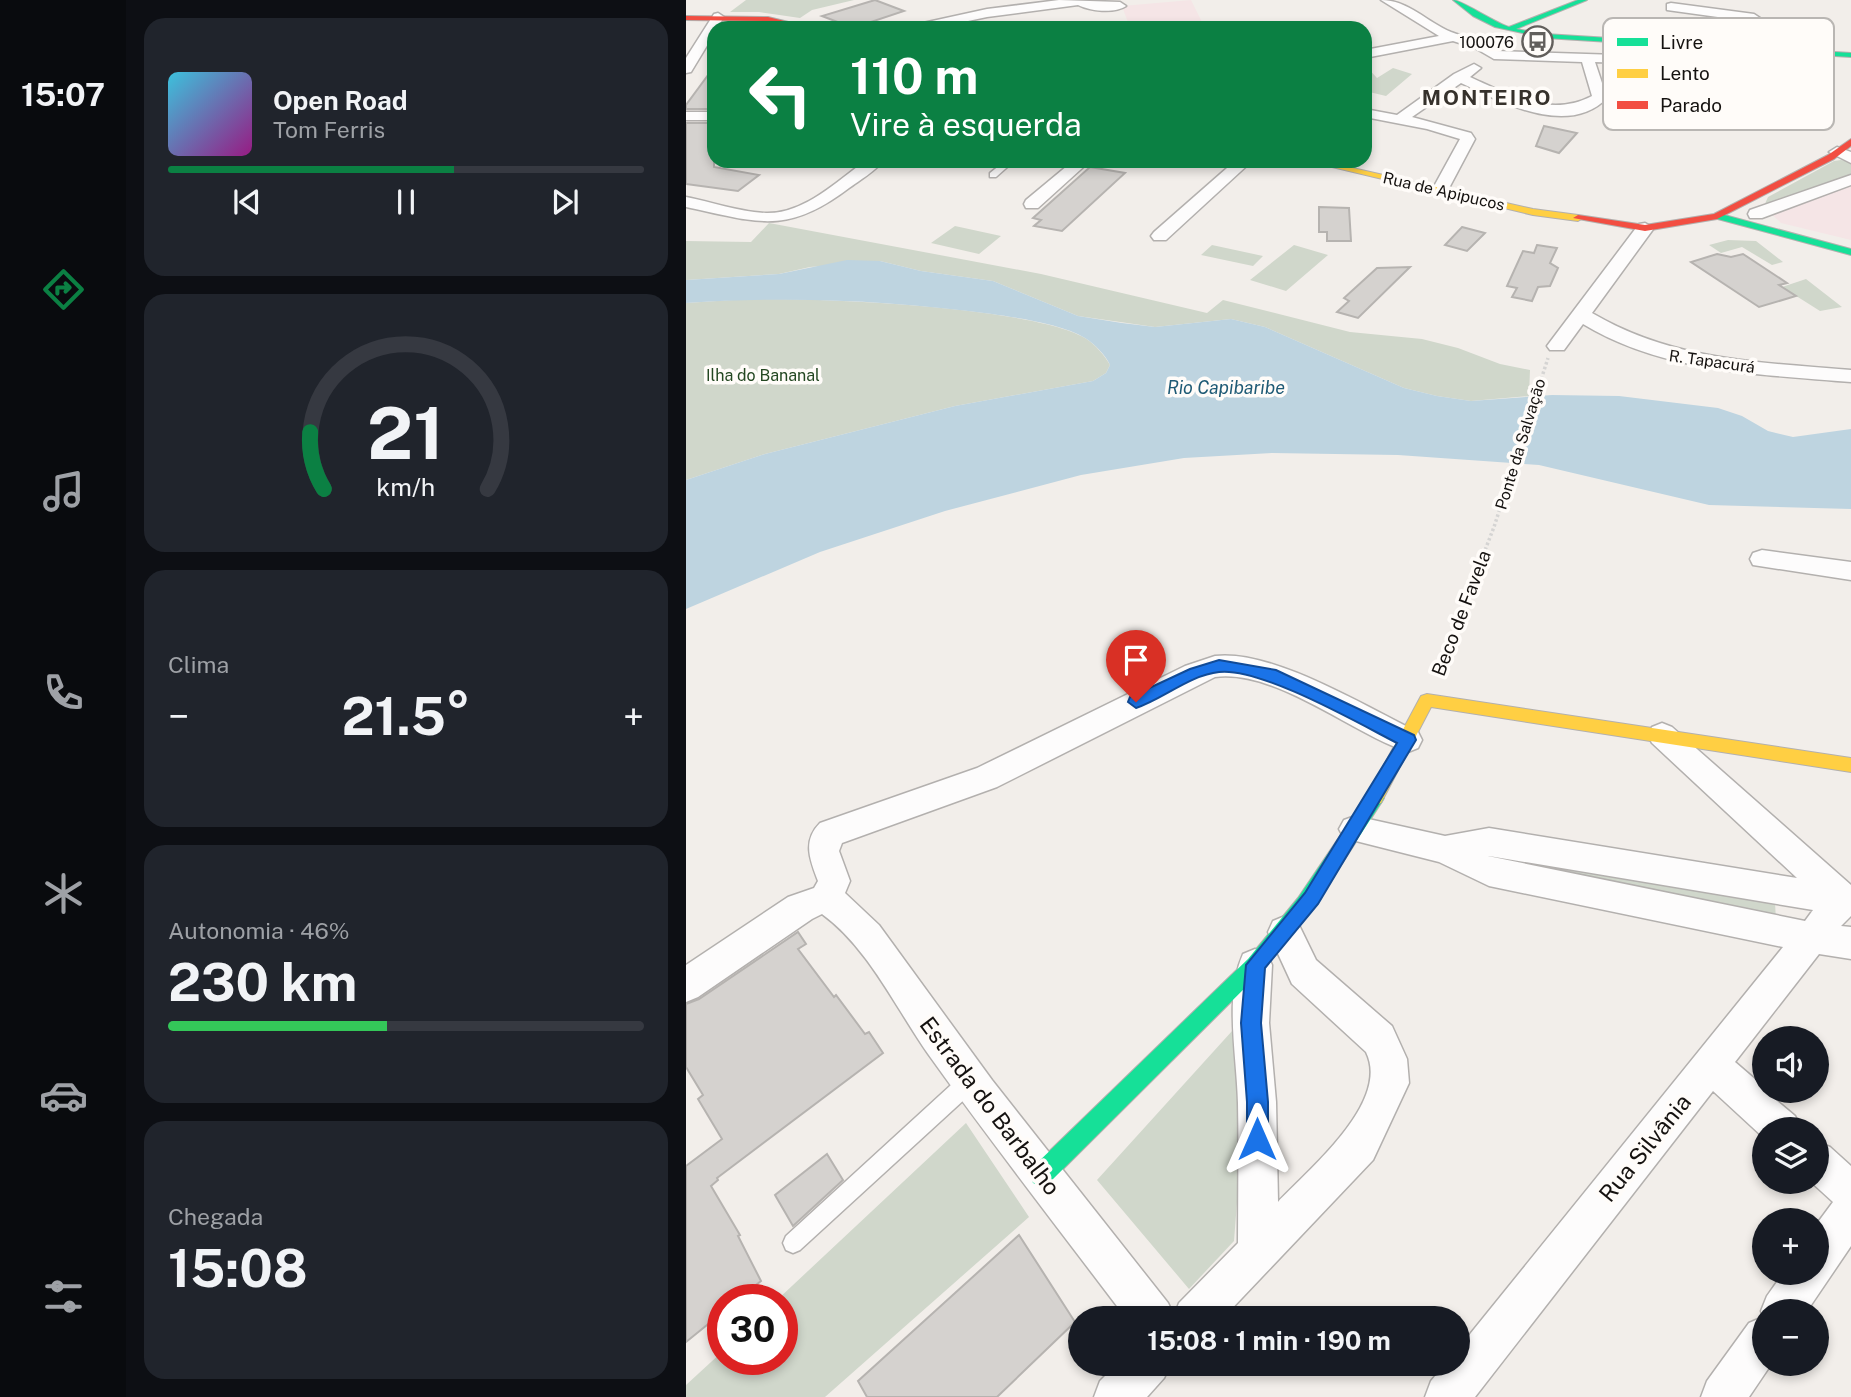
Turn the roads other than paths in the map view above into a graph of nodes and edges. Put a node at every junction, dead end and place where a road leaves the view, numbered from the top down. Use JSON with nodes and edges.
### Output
{"nodes":[{"id":1,"x":1387,"y":0,"type":"edge"},
{"id":2,"x":1456,"y":0,"type":"edge"},
{"id":3,"x":1584,"y":0,"type":"edge"},
{"id":4,"x":1078,"y":1,"type":"edge"},
{"id":5,"x":1749,"y":4,"type":"dead end"},
{"id":6,"x":1120,"y":6,"type":"dead end"},
{"id":7,"x":1671,"y":7,"type":"dead end"},
{"id":8,"x":718,"y":17,"type":"junction"},
{"id":9,"x":686,"y":18,"type":"edge"},
{"id":10,"x":1754,"y":18,"type":"joint"},
{"id":11,"x":1482,"y":20,"type":"junction"},
{"id":12,"x":716,"y":21,"type":"edge"},
{"id":13,"x":777,"y":21,"type":"edge"},
{"id":14,"x":950,"y":21,"type":"edge"},
{"id":15,"x":1434,"y":28,"type":"junction"},
{"id":16,"x":1507,"y":30,"type":"junction"},
{"id":17,"x":707,"y":35,"type":"edge"},
{"id":18,"x":1452,"y":37,"type":"junction"},
{"id":19,"x":1603,"y":40,"type":"edge"},
{"id":20,"x":1480,"y":46,"type":"junction"},
{"id":21,"x":1372,"y":53,"type":"edge"},
{"id":22,"x":1494,"y":55,"type":"junction"},
{"id":23,"x":1587,"y":58,"type":"junction"},
{"id":24,"x":1603,"y":59,"type":"edge"},
{"id":25,"x":686,"y":69,"type":"edge"},
{"id":26,"x":1458,"y":77,"type":"junction"},
{"id":27,"x":1372,"y":114,"type":"edge"},
{"id":28,"x":686,"y":116,"type":"edge"},
{"id":29,"x":707,"y":116,"type":"edge"},
{"id":30,"x":1400,"y":119,"type":"junction"},
{"id":31,"x":1846,"y":150,"type":"edge"},
{"id":32,"x":865,"y":168,"type":"edge"},
{"id":33,"x":1001,"y":168,"type":"edge"},
{"id":34,"x":1074,"y":168,"type":"edge"},
{"id":35,"x":1236,"y":168,"type":"edge"},
{"id":36,"x":1342,"y":168,"type":"edge"},
{"id":37,"x":993,"y":174,"type":"dead end"},
{"id":38,"x":1757,"y":178,"type":"junction"},
{"id":39,"x":1851,"y":180,"type":"edge"},
{"id":40,"x":1732,"y":189,"type":"dead end"},
{"id":41,"x":1440,"y":190,"type":"junction"},
{"id":42,"x":686,"y":202,"type":"edge"},
{"id":43,"x":1700,"y":203,"type":"dead end"},
{"id":44,"x":1032,"y":204,"type":"dead end"},
{"id":45,"x":1754,"y":205,"type":"junction"},
{"id":46,"x":1717,"y":216,"type":"junction"},
{"id":47,"x":1577,"y":220,"type":"junction"},
{"id":48,"x":1645,"y":228,"type":"junction"},
{"id":49,"x":1772,"y":228,"type":"junction"},
{"id":50,"x":1160,"y":236,"type":"dead end"},
{"id":51,"x":1851,"y":243,"type":"edge"},
{"id":52,"x":1851,"y":252,"type":"edge"},
{"id":53,"x":1582,"y":315,"type":"junction"},
{"id":54,"x":1551,"y":354,"type":"road end"},
{"id":55,"x":1851,"y":376,"type":"edge"},
{"id":56,"x":1762,"y":559,"type":"dead end"},
{"id":57,"x":1851,"y":570,"type":"edge"},
{"id":58,"x":1662,"y":735,"type":"junction"},
{"id":59,"x":1408,"y":740,"type":"junction"},
{"id":60,"x":1851,"y":765,"type":"edge"},
{"id":61,"x":1355,"y":829,"type":"junction"},
{"id":62,"x":1445,"y":850,"type":"junction"},
{"id":63,"x":826,"y":898,"type":"junction"},
{"id":64,"x":1848,"y":902,"type":"edge"},
{"id":65,"x":1285,"y":932,"type":"junction"},
{"id":66,"x":1810,"y":937,"type":"junction"},
{"id":67,"x":1851,"y":943,"type":"edge"},
{"id":68,"x":1255,"y":965,"type":"junction"},
{"id":69,"x":686,"y":985,"type":"edge"},
{"id":70,"x":1712,"y":1065,"type":"junction"},
{"id":71,"x":971,"y":1080,"type":"junction"},
{"id":72,"x":1769,"y":1117,"type":"edge"},
{"id":73,"x":1829,"y":1172,"type":"edge"},
{"id":74,"x":1041,"y":1175,"type":"junction"},
{"id":75,"x":1851,"y":1192,"type":"edge"},
{"id":76,"x":1851,"y":1210,"type":"edge"},
{"id":77,"x":1829,"y":1242,"type":"edge"},
{"id":78,"x":793,"y":1243,"type":"dead end"},
{"id":79,"x":1258,"y":1252,"type":"junction"},
{"id":80,"x":1144,"y":1306,"type":"edge"},
{"id":81,"x":1206,"y":1306,"type":"edge"},
{"id":82,"x":1752,"y":1355,"type":"edge"},
{"id":83,"x":1136,"y":1376,"type":"edge"},
{"id":84,"x":1115,"y":1397,"type":"edge"},
{"id":85,"x":1447,"y":1397,"type":"edge"},
{"id":86,"x":1723,"y":1397,"type":"edge"}],
"edges":[{"from":1,"to":15,"type":"street"},
{"from":2,"to":11,"type":"street"},
{"from":3,"to":16,"type":"street"},
{"from":4,"to":6,"type":"street"},
{"from":4,"to":14,"type":"street"},
{"from":5,"to":10,"type":"street"},
{"from":7,"to":10,"type":"street"},
{"from":8,"to":9,"type":"street"},
{"from":8,"to":12,"type":"street"},
{"from":8,"to":13,"type":"street"},
{"from":11,"to":15,"type":"street"},
{"from":11,"to":16,"type":"street"},
{"from":15,"to":18,"type":"street"},
{"from":16,"to":19,"type":"street"},
{"from":16,"to":20,"type":"street"},
{"from":17,"to":25,"type":"street"},
{"from":18,"to":20,"type":"street"},
{"from":18,"to":21,"type":"street"},
{"from":20,"to":22,"type":"street"},
{"from":22,"to":23,"type":"street"},
{"from":22,"to":26,"type":"street"},
{"from":23,"to":24,"type":"street"},
{"from":23,"to":26,"type":"street"},
{"from":26,"to":30,"type":"street"},
{"from":27,"to":30,"type":"street"},
{"from":28,"to":29,"type":"street"},
{"from":30,"to":41,"type":"street"},
{"from":31,"to":38,"type":"street"},
{"from":31,"to":45,"type":"street"},
{"from":32,"to":42,"type":"street"},
{"from":33,"to":37,"type":"lane"},
{"from":34,"to":44,"type":"street"},
{"from":35,"to":50,"type":"street"},
{"from":36,"to":41,"type":"street","name":"Rua de Apipucos"},
{"from":38,"to":40,"type":"street"},
{"from":38,"to":46,"type":"street"},
{"from":39,"to":45,"type":"street"},
{"from":41,"to":47,"type":"street","name":"Rua de Apipucos"},
{"from":43,"to":47,"type":"street"},
{"from":45,"to":46,"type":"street"},
{"from":45,"to":49,"type":"street"},
{"from":46,"to":48,"type":"street"},
{"from":46,"to":49,"type":"street"},
{"from":47,"to":48,"type":"street"},
{"from":48,"to":53,"type":"street"},
{"from":49,"to":51,"type":"street"},
{"from":49,"to":52,"type":"street"},
{"from":53,"to":54,"type":"street"},
{"from":53,"to":55,"type":"street","name":"R. Tapacurá"},
{"from":56,"to":57,"type":"street"},
{"from":58,"to":59,"type":"street"},
{"from":58,"to":60,"type":"street"},
{"from":58,"to":64,"type":"street"},
{"from":59,"to":61,"type":"street"},
{"from":59,"to":63,"type":"street"},
{"from":61,"to":62,"type":"street"},
{"from":61,"to":65,"type":"street"},
{"from":62,"to":64,"type":"street"},
{"from":62,"to":66,"type":"street"},
{"from":63,"to":69,"type":"street"},
{"from":63,"to":71,"type":"street","name":"Estrada do Barbalho"},
{"from":64,"to":66,"type":"street","name":"Rua Silvânia"},
{"from":65,"to":68,"type":"street"},
{"from":65,"to":79,"type":"street"},
{"from":66,"to":67,"type":"street"},
{"from":66,"to":70,"type":"street","name":"Rua Silvânia"},
{"from":68,"to":74,"type":"street"},
{"from":68,"to":79,"type":"street"},
{"from":70,"to":72,"type":"street"},
{"from":70,"to":85,"type":"street","name":"Rua Silvânia"},
{"from":71,"to":74,"type":"street","name":"Estrada do Barbalho"},
{"from":71,"to":78,"type":"lane"},
{"from":73,"to":75,"type":"street"},
{"from":74,"to":80,"type":"street","name":"Estrada do Barbalho"},
{"from":76,"to":77,"type":"street"},
{"from":79,"to":81,"type":"street"},
{"from":82,"to":86,"type":"street"},
{"from":83,"to":84,"type":"street"}]}
